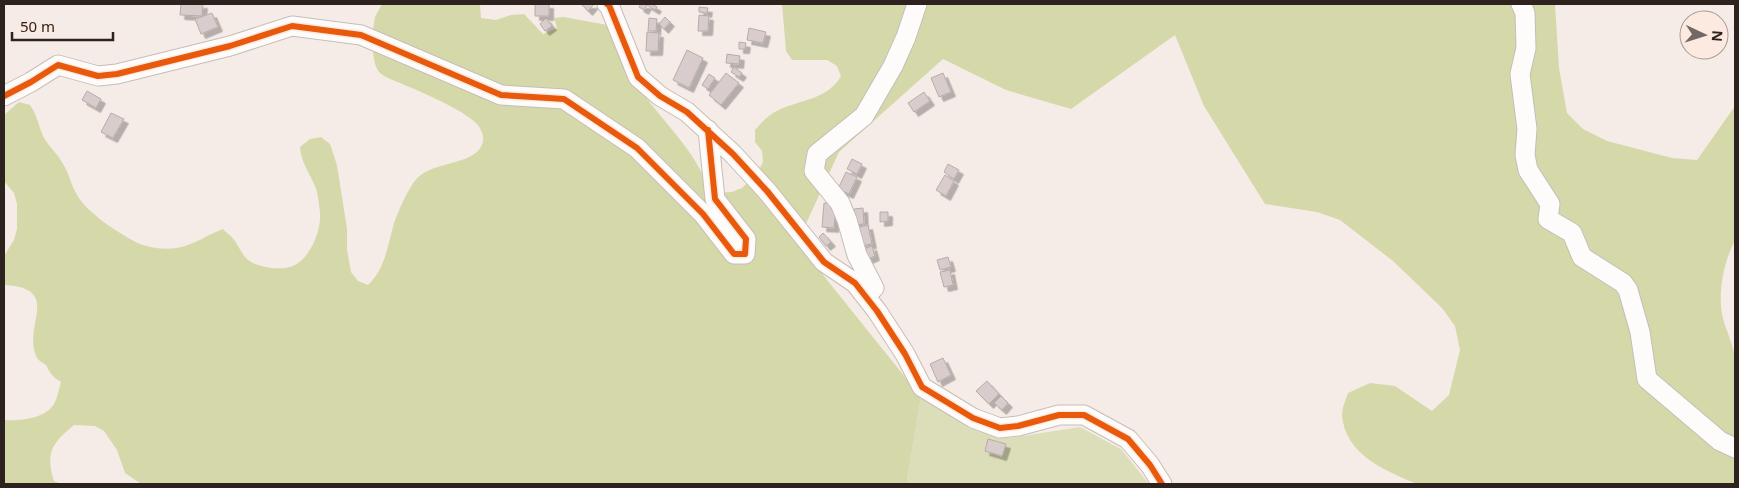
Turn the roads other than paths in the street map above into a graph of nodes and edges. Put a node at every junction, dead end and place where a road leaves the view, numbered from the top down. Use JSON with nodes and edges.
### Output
{"nodes":[{"id":1,"x":608,"y":4,"type":"edge"},
{"id":2,"x":917,"y":4,"type":"edge"},
{"id":3,"x":1521,"y":4,"type":"edge"},
{"id":4,"x":4,"y":96,"type":"edge"},
{"id":5,"x":708,"y":130,"type":"junction"},
{"id":6,"x":865,"y":296,"type":"junction"},
{"id":7,"x":1735,"y":448,"type":"edge"},
{"id":8,"x":1162,"y":484,"type":"edge"}],
"edges":[{"from":1,"to":5,"type":"street"},
{"from":2,"to":6,"type":"street"},
{"from":3,"to":7,"type":"street"},
{"from":4,"to":5,"type":"street"},
{"from":5,"to":6,"type":"street"},
{"from":6,"to":8,"type":"street"}]}
